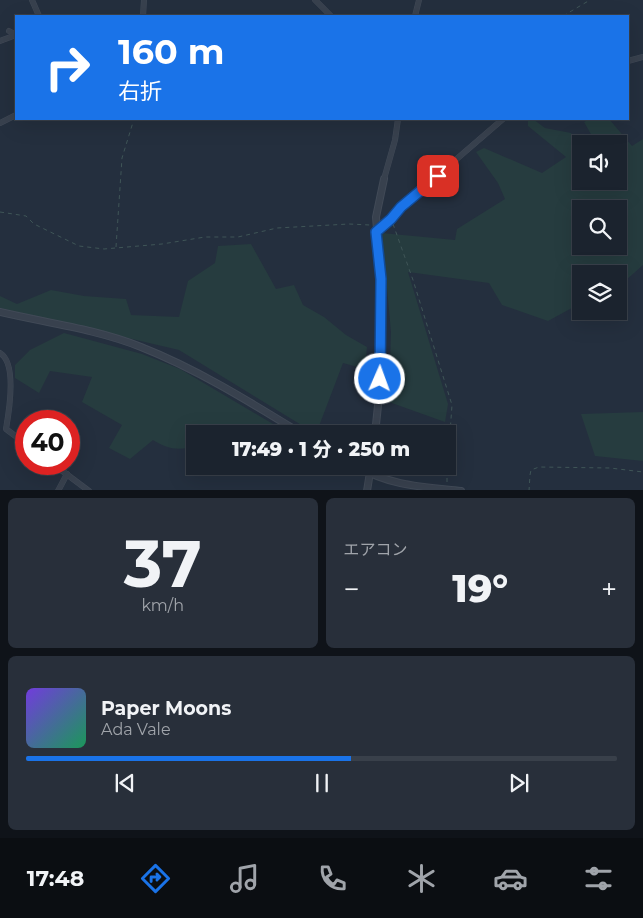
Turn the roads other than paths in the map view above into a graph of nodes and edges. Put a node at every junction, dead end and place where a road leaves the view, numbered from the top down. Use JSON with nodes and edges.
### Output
{"nodes":[{"id":1,"x":32,"y":0,"type":"edge"},
{"id":2,"x":144,"y":0,"type":"edge"},
{"id":3,"x":315,"y":0,"type":"edge"},
{"id":4,"x":419,"y":0,"type":"edge"},
{"id":5,"x":39,"y":15,"type":"edge"},
{"id":6,"x":142,"y":15,"type":"edge"},
{"id":7,"x":330,"y":15,"type":"edge"},
{"id":8,"x":415,"y":15,"type":"edge"},
{"id":9,"x":9,"y":31,"type":"dead end"},
{"id":10,"x":15,"y":34,"type":"edge"},
{"id":11,"x":15,"y":35,"type":"edge"},
{"id":12,"x":0,"y":42,"type":"edge"},
{"id":13,"x":643,"y":57,"type":"edge"},
{"id":14,"x":629,"y":61,"type":"edge"},
{"id":15,"x":15,"y":116,"type":"edge"},
{"id":16,"x":398,"y":120,"type":"edge"},
{"id":17,"x":502,"y":120,"type":"edge"},
{"id":18,"x":0,"y":123,"type":"edge"},
{"id":19,"x":384,"y":178,"type":"joint"},
{"id":20,"x":376,"y":232,"type":"junction"},
{"id":21,"x":0,"y":312,"type":"edge"},
{"id":22,"x":0,"y":353,"type":"edge"},
{"id":23,"x":286,"y":425,"type":"edge"},
{"id":24,"x":376,"y":425,"type":"edge"},
{"id":25,"x":15,"y":436,"type":"edge"},
{"id":26,"x":66,"y":475,"type":"edge"},
{"id":27,"x":68,"y":475,"type":"edge"},
{"id":28,"x":370,"y":475,"type":"edge"},
{"id":29,"x":373,"y":475,"type":"edge"},
{"id":30,"x":58,"y":490,"type":"edge"},
{"id":31,"x":89,"y":490,"type":"edge"},
{"id":32,"x":367,"y":490,"type":"edge"},
{"id":33,"x":461,"y":490,"type":"edge"}],
"edges":[{"from":1,"to":5,"type":"street"},
{"from":2,"to":6,"type":"street"},
{"from":3,"to":7,"type":"street"},
{"from":4,"to":8,"type":"street"},
{"from":9,"to":10,"type":"street"},
{"from":11,"to":12,"type":"street"},
{"from":13,"to":14,"type":"street"},
{"from":15,"to":18,"type":"street"},
{"from":16,"to":19,"type":"street"},
{"from":17,"to":20,"type":"street"},
{"from":19,"to":20,"type":"street"},
{"from":20,"to":24,"type":"street"},
{"from":21,"to":23,"type":"street"},
{"from":22,"to":25,"type":"street"},
{"from":26,"to":30,"type":"street"},
{"from":27,"to":31,"type":"street"},
{"from":28,"to":32,"type":"street"},
{"from":29,"to":33,"type":"street"}]}
